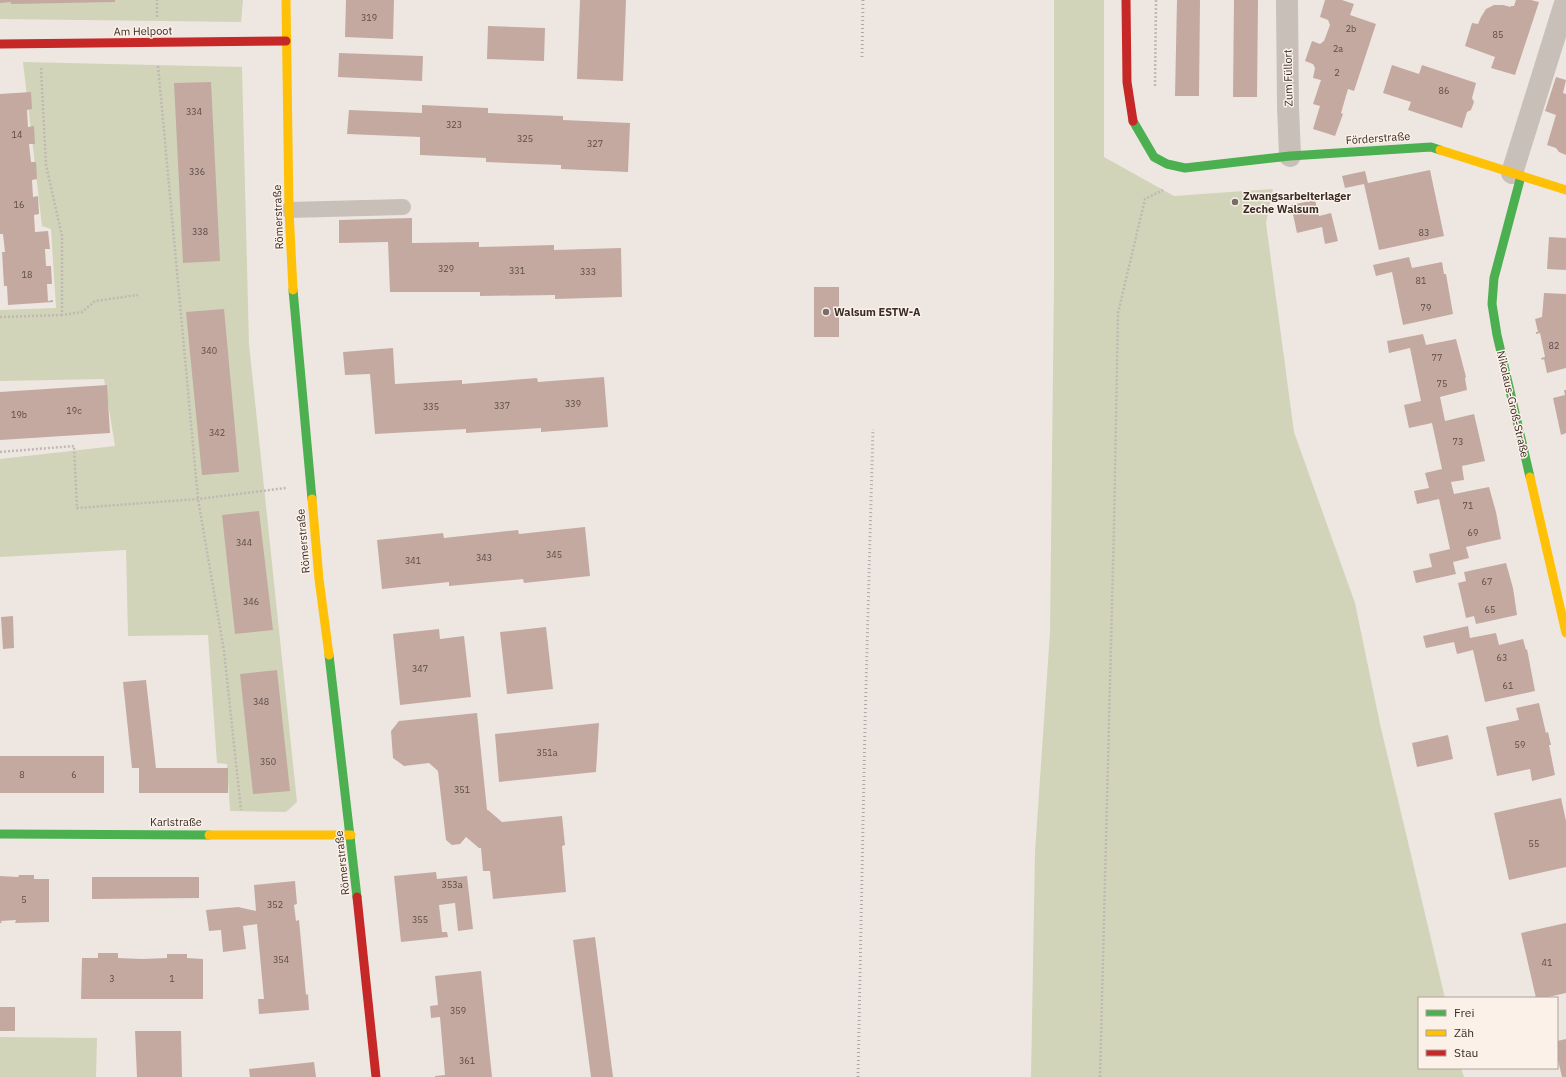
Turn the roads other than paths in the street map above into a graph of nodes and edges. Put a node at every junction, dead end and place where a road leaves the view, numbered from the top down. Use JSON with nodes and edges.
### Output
{"nodes":[{"id":1,"x":286,"y":0,"type":"edge"},
{"id":2,"x":1126,"y":0,"type":"edge"},
{"id":3,"x":1287,"y":0,"type":"edge"},
{"id":4,"x":1566,"y":0,"type":"edge"},
{"id":5,"x":286,"y":41,"type":"junction"},
{"id":6,"x":0,"y":44,"type":"edge"},
{"id":7,"x":1290,"y":156,"type":"junction"},
{"id":8,"x":1517,"y":174,"type":"junction"},
{"id":9,"x":1566,"y":190,"type":"edge"},
{"id":10,"x":403,"y":207,"type":"dead end"},
{"id":11,"x":289,"y":210,"type":"junction"},
{"id":12,"x":1566,"y":633,"type":"edge"},
{"id":13,"x":0,"y":834,"type":"edge"},
{"id":14,"x":352,"y":835,"type":"junction"},
{"id":15,"x":376,"y":1077,"type":"edge"}],
"edges":[{"from":1,"to":5,"type":"street","name":"Römerstraße"},
{"from":2,"to":7,"type":"street","name":"Förderstraße"},
{"from":3,"to":7,"type":"street","name":"Zum Füllort"},
{"from":4,"to":8,"type":"street","name":"Nikolaus-Groß-Straße"},
{"from":5,"to":6,"type":"street","name":"Am Helpoot"},
{"from":5,"to":11,"type":"street","name":"Römerstraße"},
{"from":7,"to":8,"type":"street","name":"Förderstraße"},
{"from":8,"to":9,"type":"street","name":"Förderstraße"},
{"from":8,"to":12,"type":"street","name":"Nikolaus-Groß-Straße"},
{"from":10,"to":11,"type":"lane"},
{"from":11,"to":14,"type":"street","name":"Römerstraße"},
{"from":13,"to":14,"type":"street","name":"Karlstraße"},
{"from":14,"to":15,"type":"street","name":"Römerstraße"}]}
